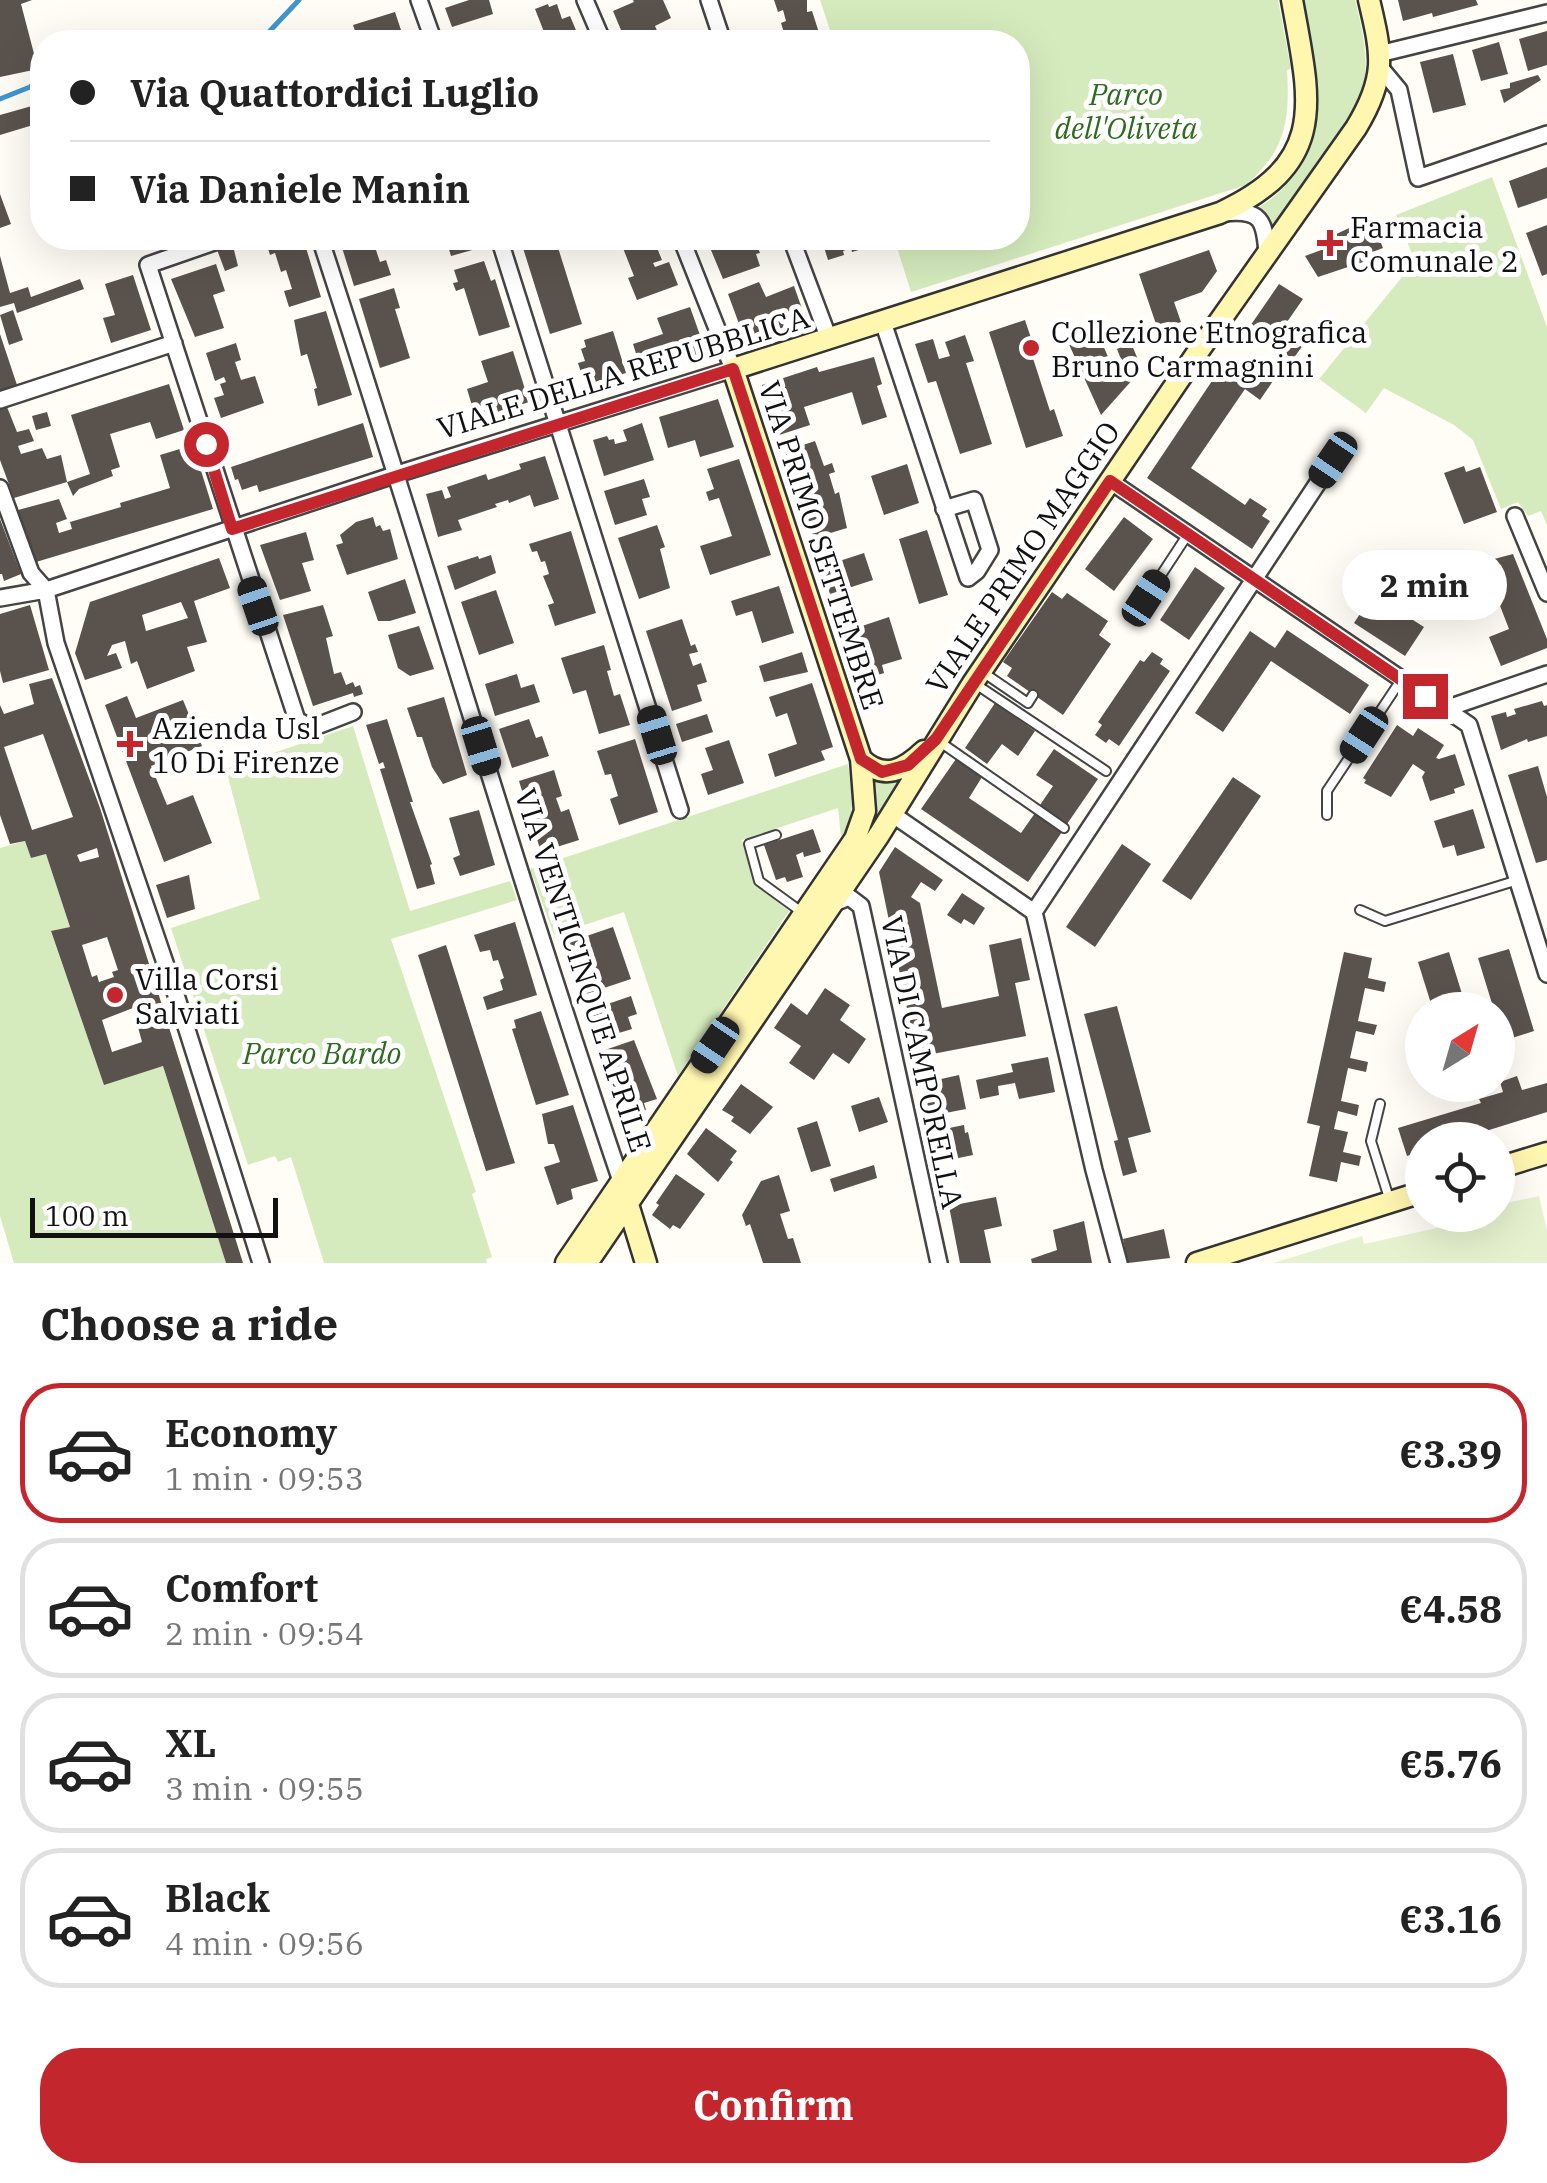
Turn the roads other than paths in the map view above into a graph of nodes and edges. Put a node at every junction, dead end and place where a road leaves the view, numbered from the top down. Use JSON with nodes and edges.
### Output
{"nodes":[{"id":1,"x":420,"y":0,"type":"edge"},
{"id":2,"x":585,"y":0,"type":"edge"},
{"id":3,"x":709,"y":0,"type":"edge"},
{"id":4,"x":1292,"y":0,"type":"edge"},
{"id":5,"x":1368,"y":0,"type":"edge"},
{"id":6,"x":1547,"y":13,"type":"edge"},
{"id":7,"x":430,"y":30,"type":"edge"},
{"id":8,"x":598,"y":30,"type":"edge"},
{"id":9,"x":719,"y":30,"type":"edge"},
{"id":10,"x":1379,"y":59,"type":"junction"},
{"id":11,"x":1364,"y":114,"type":"junction"},
{"id":12,"x":1404,"y":119,"type":"junction"},
{"id":13,"x":1547,"y":134,"type":"edge"},
{"id":14,"x":1220,"y":213,"type":"junction"},
{"id":15,"x":191,"y":250,"type":"edge"},
{"id":16,"x":324,"y":250,"type":"edge"},
{"id":17,"x":504,"y":250,"type":"edge"},
{"id":18,"x":686,"y":250,"type":"edge"},
{"id":19,"x":795,"y":250,"type":"edge"},
{"id":20,"x":1267,"y":255,"type":"junction"},
{"id":21,"x":883,"y":322,"type":"junction"},
{"id":22,"x":828,"y":339,"type":"junction"},
{"id":23,"x":174,"y":343,"type":"junction"},
{"id":24,"x":733,"y":369,"type":"junction"},
{"id":25,"x":0,"y":400,"type":"edge"},
{"id":26,"x":558,"y":424,"type":"junction"},
{"id":27,"x":1333,"y":460,"type":"dead end"},
{"id":28,"x":398,"y":474,"type":"junction"},
{"id":29,"x":1110,"y":481,"type":"junction"},
{"id":30,"x":0,"y":488,"type":"edge"},
{"id":31,"x":4,"y":510,"type":"edge"},
{"id":32,"x":944,"y":510,"type":"junction"},
{"id":33,"x":1515,"y":516,"type":"dead end"},
{"id":34,"x":232,"y":529,"type":"junction"},
{"id":35,"x":1188,"y":534,"type":"junction"},
{"id":36,"x":1254,"y":579,"type":"junction"},
{"id":37,"x":46,"y":590,"type":"junction"},
{"id":38,"x":1547,"y":594,"type":"edge"},
{"id":39,"x":0,"y":598,"type":"edge"},
{"id":40,"x":1146,"y":598,"type":"dead end"},
{"id":41,"x":1547,"y":674,"type":"edge"},
{"id":42,"x":977,"y":677,"type":"junction"},
{"id":43,"x":1401,"y":680,"type":"junction"},
{"id":44,"x":1033,"y":695,"type":"dead end"},
{"id":45,"x":1444,"y":708,"type":"junction"},
{"id":46,"x":352,"y":712,"type":"dead end"},
{"id":47,"x":936,"y":739,"type":"junction"},
{"id":48,"x":861,"y":759,"type":"junction"},
{"id":49,"x":1106,"y":771,"type":"dead end"},
{"id":50,"x":680,"y":810,"type":"dead end"},
{"id":51,"x":892,"y":814,"type":"junction"},
{"id":52,"x":1327,"y":815,"type":"dead end"},
{"id":53,"x":1064,"y":828,"type":"dead end"},
{"id":54,"x":776,"y":835,"type":"dead end"},
{"id":55,"x":1518,"y":880,"type":"junction"},
{"id":56,"x":832,"y":904,"type":"junction"},
{"id":57,"x":1360,"y":910,"type":"dead end"},
{"id":58,"x":1034,"y":912,"type":"junction"},
{"id":59,"x":804,"y":914,"type":"junction"},
{"id":60,"x":1547,"y":974,"type":"edge"},
{"id":61,"x":1380,"y":1104,"type":"dead end"},
{"id":62,"x":1547,"y":1153,"type":"edge"},
{"id":63,"x":1515,"y":1163,"type":"edge"},
{"id":64,"x":621,"y":1181,"type":"junction"},
{"id":65,"x":1405,"y":1197,"type":"edge"},
{"id":66,"x":1391,"y":1202,"type":"junction"},
{"id":67,"x":628,"y":1203,"type":"junction"},
{"id":68,"x":261,"y":1263,"type":"edge"},
{"id":69,"x":566,"y":1263,"type":"edge"},
{"id":70,"x":587,"y":1263,"type":"edge"},
{"id":71,"x":646,"y":1263,"type":"edge"},
{"id":72,"x":938,"y":1263,"type":"edge"},
{"id":73,"x":1119,"y":1263,"type":"edge"},
{"id":74,"x":1198,"y":1263,"type":"edge"}],
"edges":[{"from":1,"to":7,"type":"street"},
{"from":2,"to":8,"type":"street"},
{"from":3,"to":9,"type":"street"},
{"from":4,"to":14,"type":"main road","name":"VIALE DELLA REPUBBLICA"},
{"from":5,"to":10,"type":"main road","name":"VIALE PRIMO MAGGIO"},
{"from":6,"to":10,"type":"street"},
{"from":10,"to":11,"type":"main road","name":"VIALE PRIMO MAGGIO"},
{"from":10,"to":12,"type":"street","name":"VIALE PRIMO MAGGIO"},
{"from":11,"to":12,"type":"street"},
{"from":11,"to":20,"type":"main road","name":"VIALE PRIMO MAGGIO"},
{"from":12,"to":13,"type":"street","name":"VIALE PRIMO MAGGIO"},
{"from":14,"to":20,"type":"street"},
{"from":14,"to":21,"type":"main road","name":"VIALE DELLA REPUBBLICA"},
{"from":15,"to":23,"type":"street"},
{"from":16,"to":28,"type":"street","name":"VIA VENTICINQUE APRILE"},
{"from":17,"to":26,"type":"street"},
{"from":18,"to":24,"type":"street","name":"VIA PRIMO SETTEMBRE"},
{"from":19,"to":22,"type":"street"},
{"from":20,"to":29,"type":"main road","name":"VIALE PRIMO MAGGIO"},
{"from":21,"to":22,"type":"main road","name":"VIALE DELLA REPUBBLICA"},
{"from":21,"to":32,"type":"street"},
{"from":22,"to":24,"type":"main road","name":"VIALE DELLA REPUBBLICA"},
{"from":23,"to":25,"type":"street"},
{"from":23,"to":34,"type":"street"},
{"from":24,"to":26,"type":"street","name":"VIALE DELLA REPUBBLICA"},
{"from":24,"to":48,"type":"main road","name":"VIA PRIMO SETTEMBRE"},
{"from":26,"to":28,"type":"street","name":"VIALE DELLA REPUBBLICA"},
{"from":26,"to":50,"type":"street"},
{"from":27,"to":36,"type":"street"},
{"from":28,"to":34,"type":"street","name":"VIALE DELLA REPUBBLICA"},
{"from":28,"to":64,"type":"street","name":"VIA VENTICINQUE APRILE"},
{"from":29,"to":35,"type":"street"},
{"from":29,"to":42,"type":"main road","name":"VIALE PRIMO MAGGIO"},
{"from":30,"to":31,"type":"street"},
{"from":31,"to":37,"type":"street"},
{"from":32,"to":32,"type":"street"},
{"from":33,"to":38,"type":"street"},
{"from":34,"to":37,"type":"street","name":"VIALE DELLA REPUBBLICA"},
{"from":34,"to":46,"type":"street"},
{"from":35,"to":36,"type":"street"},
{"from":35,"to":40,"type":"lane"},
{"from":36,"to":43,"type":"street"},
{"from":36,"to":58,"type":"street"},
{"from":37,"to":39,"type":"street","name":"VIALE DELLA REPUBBLICA"},
{"from":37,"to":68,"type":"street"},
{"from":41,"to":45,"type":"street"},
{"from":42,"to":44,"type":"lane"},
{"from":42,"to":47,"type":"main road","name":"VIALE PRIMO MAGGIO"},
{"from":42,"to":49,"type":"lane"},
{"from":43,"to":45,"type":"street"},
{"from":43,"to":52,"type":"lane"},
{"from":45,"to":55,"type":"street"},
{"from":47,"to":48,"type":"main road","name":"VIALE PRIMO MAGGIO"},
{"from":47,"to":51,"type":"main road","name":"VIALE PRIMO MAGGIO"},
{"from":47,"to":53,"type":"lane"},
{"from":48,"to":59,"type":"main road","name":"VIA PRIMO SETTEMBRE"},
{"from":51,"to":56,"type":"main road","name":"VIALE PRIMO MAGGIO"},
{"from":51,"to":58,"type":"street"},
{"from":54,"to":59,"type":"lane"},
{"from":55,"to":57,"type":"lane"},
{"from":55,"to":60,"type":"street"},
{"from":56,"to":67,"type":"main road","name":"VIALE PRIMO MAGGIO"},
{"from":56,"to":72,"type":"street","name":"VIA DI CAMPORELLA"},
{"from":58,"to":73,"type":"street"},
{"from":59,"to":64,"type":"main road"},
{"from":61,"to":66,"type":"lane"},
{"from":62,"to":63,"type":"main road"},
{"from":64,"to":67,"type":"main road","name":"VIA VENTICINQUE APRILE"},
{"from":64,"to":69,"type":"main road"},
{"from":65,"to":66,"type":"main road"},
{"from":66,"to":74,"type":"main road"},
{"from":67,"to":70,"type":"main road","name":"VIALE PRIMO MAGGIO"},
{"from":67,"to":71,"type":"main road","name":"VIA VENTICINQUE APRILE"}]}
